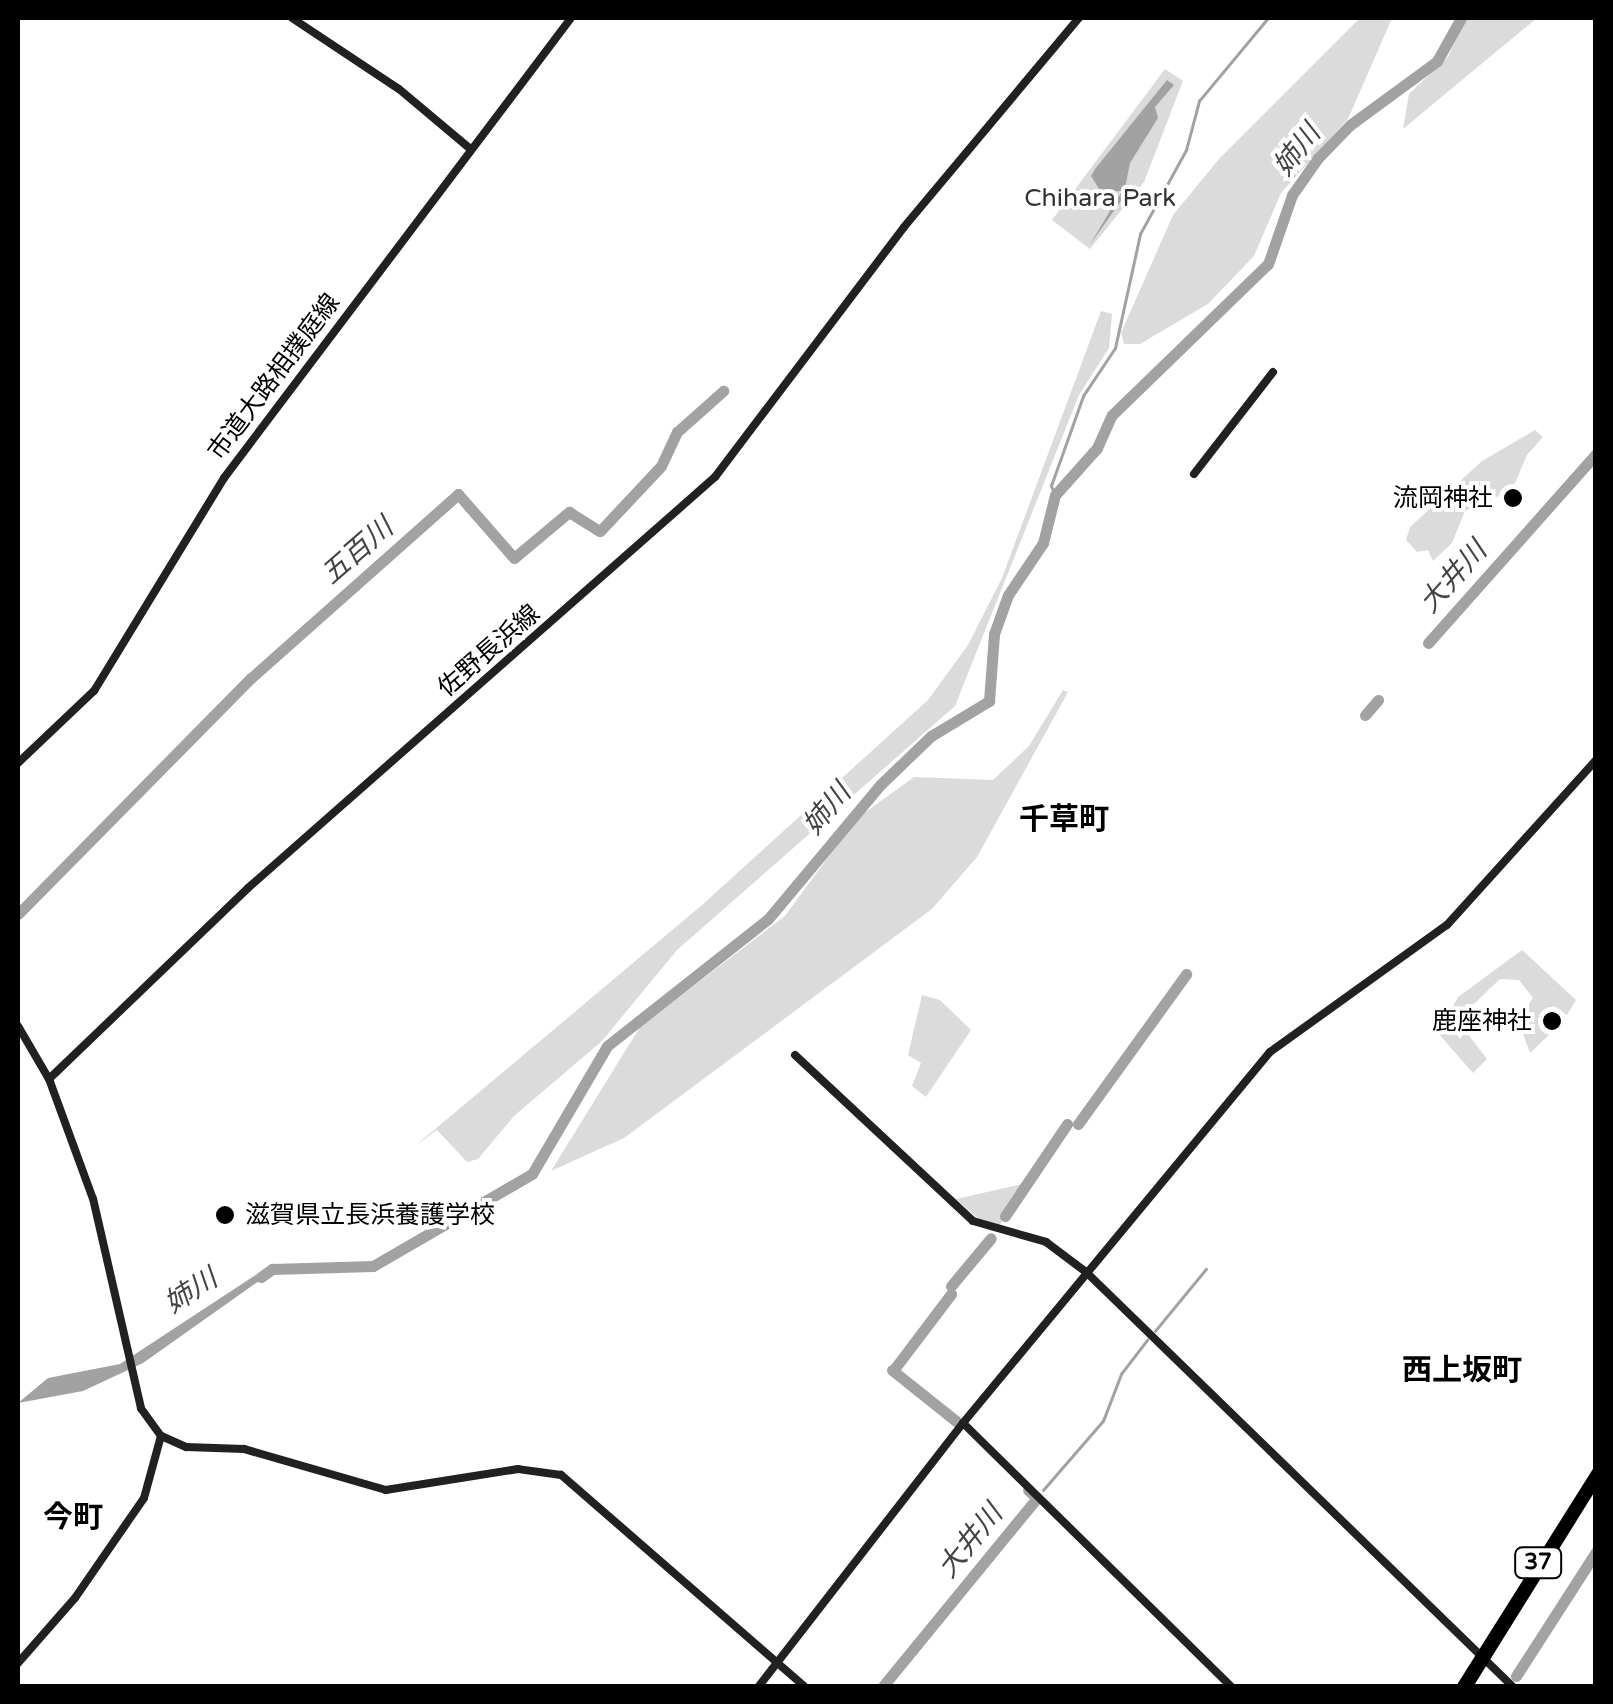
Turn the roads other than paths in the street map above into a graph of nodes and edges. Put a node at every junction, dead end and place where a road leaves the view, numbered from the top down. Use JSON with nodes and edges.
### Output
{"nodes":[{"id":1,"x":292,"y":18,"type":"edge"},
{"id":2,"x":571,"y":18,"type":"edge"},
{"id":3,"x":1079,"y":18,"type":"edge"},
{"id":4,"x":468,"y":147,"type":"junction"},
{"id":5,"x":1272,"y":372,"type":"dead end"},
{"id":6,"x":1194,"y":474,"type":"dead end"},
{"id":7,"x":1596,"y":760,"type":"edge"},
{"id":8,"x":18,"y":763,"type":"edge"},
{"id":9,"x":18,"y":1026,"type":"edge"},
{"id":10,"x":795,"y":1055,"type":"dead end"},
{"id":11,"x":49,"y":1079,"type":"junction"},
{"id":12,"x":1086,"y":1272,"type":"junction"},
{"id":13,"x":964,"y":1423,"type":"junction"},
{"id":14,"x":161,"y":1436,"type":"junction"},
{"id":15,"x":1596,"y":1472,"type":"edge"},
{"id":16,"x":1596,"y":1482,"type":"edge"},
{"id":17,"x":1484,"y":1656,"type":"junction"},
{"id":18,"x":780,"y":1661,"type":"junction"},
{"id":19,"x":18,"y":1663,"type":"edge"},
{"id":20,"x":759,"y":1686,"type":"edge"},
{"id":21,"x":804,"y":1686,"type":"edge"},
{"id":22,"x":1231,"y":1686,"type":"edge"},
{"id":23,"x":1461,"y":1686,"type":"edge"},
{"id":24,"x":1469,"y":1686,"type":"edge"},
{"id":25,"x":1512,"y":1686,"type":"edge"}],
"edges":[{"from":1,"to":4,"type":"street"},
{"from":2,"to":4,"type":"street","name":"市道大路相撲庭線"},
{"from":3,"to":11,"type":"street","name":"佐野長浜線"},
{"from":4,"to":8,"type":"street","name":"市道大路相撲庭線"},
{"from":5,"to":6,"type":"street"},
{"from":7,"to":12,"type":"street"},
{"from":9,"to":11,"type":"street"},
{"from":10,"to":12,"type":"street"},
{"from":11,"to":14,"type":"street"},
{"from":12,"to":13,"type":"street"},
{"from":12,"to":17,"type":"street"},
{"from":13,"to":18,"type":"street"},
{"from":13,"to":22,"type":"street"},
{"from":14,"to":18,"type":"street"},
{"from":14,"to":19,"type":"street"},
{"from":15,"to":17,"type":"main road","number":"37"},
{"from":16,"to":17,"type":"main road","number":"37"},
{"from":17,"to":23,"type":"main road","number":"37"},
{"from":17,"to":24,"type":"main road","number":"37"},
{"from":17,"to":25,"type":"street"},
{"from":18,"to":20,"type":"street"},
{"from":18,"to":21,"type":"street"}]}
